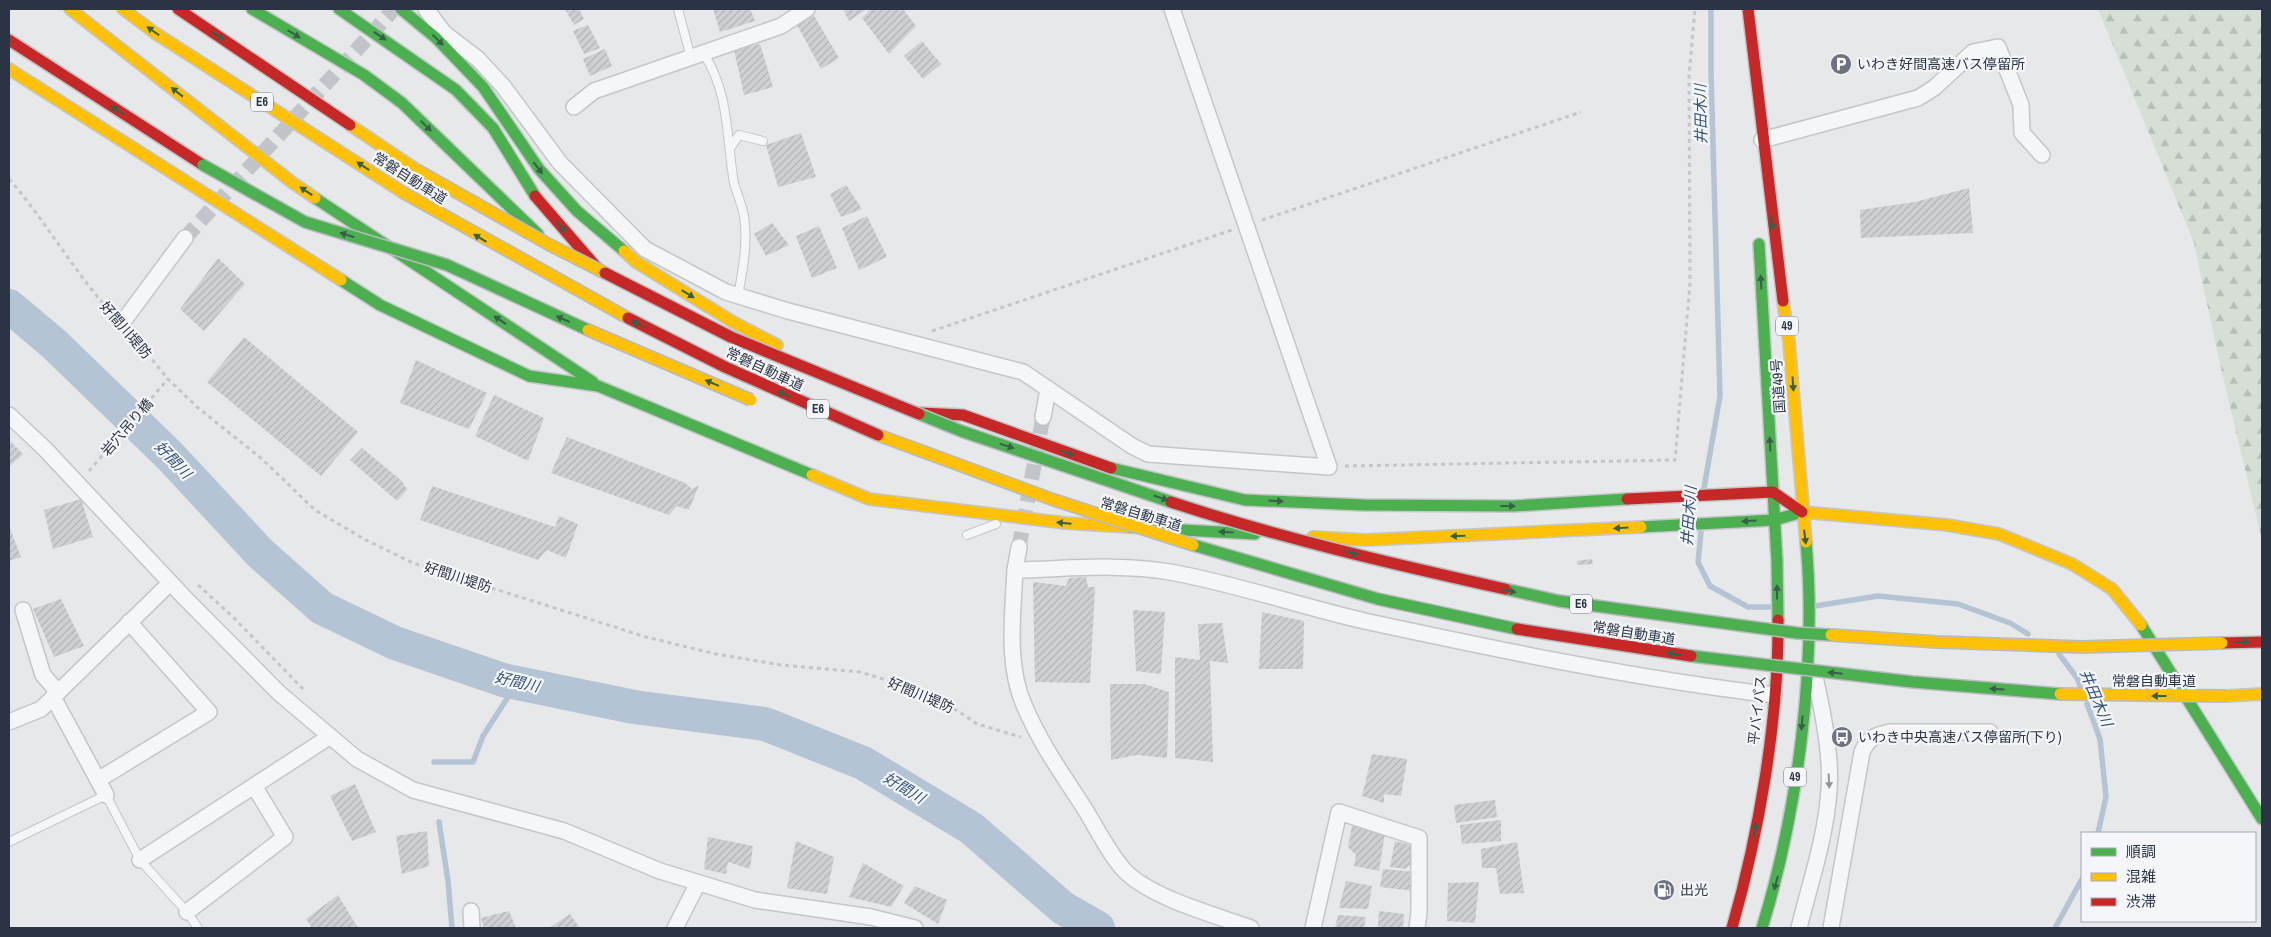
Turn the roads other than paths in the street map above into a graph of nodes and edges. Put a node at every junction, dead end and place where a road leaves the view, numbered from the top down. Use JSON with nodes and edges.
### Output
{"nodes":[{"id":1,"x":70,"y":9,"type":"edge"},
{"id":2,"x":122,"y":9,"type":"edge"},
{"id":3,"x":178,"y":9,"type":"edge"},
{"id":4,"x":252,"y":9,"type":"edge"},
{"id":5,"x":339,"y":9,"type":"edge"},
{"id":6,"x":401,"y":9,"type":"edge"},
{"id":7,"x":426,"y":9,"type":"edge"},
{"id":8,"x":678,"y":9,"type":"edge"},
{"id":9,"x":806,"y":9,"type":"edge"},
{"id":10,"x":1172,"y":9,"type":"edge"},
{"id":11,"x":1748,"y":9,"type":"edge"},
{"id":12,"x":9,"y":40,"type":"edge"},
{"id":13,"x":698,"y":56,"type":"junction"},
{"id":14,"x":9,"y":69,"type":"edge"},
{"id":15,"x":574,"y":107,"type":"dead end"},
{"id":16,"x":1762,"y":140,"type":"junction"},
{"id":17,"x":763,"y":141,"type":"dead end"},
{"id":18,"x":731,"y":147,"type":"junction"},
{"id":19,"x":2042,"y":155,"type":"dead end"},
{"id":20,"x":1760,"y":208,"type":"dead end"},
{"id":21,"x":1760,"y":237,"type":"dead end"},
{"id":22,"x":185,"y":238,"type":"tunnel mouth"},
{"id":23,"x":615,"y":288,"type":"junction"},
{"id":24,"x":738,"y":296,"type":"junction"},
{"id":25,"x":122,"y":323,"type":"road end"},
{"id":26,"x":782,"y":371,"type":"dead end"},
{"id":27,"x":598,"y":386,"type":"junction"},
{"id":28,"x":1048,"y":389,"type":"junction"},
{"id":29,"x":868,"y":392,"type":"junction"},
{"id":30,"x":854,"y":400,"type":"dead end"},
{"id":31,"x":765,"y":404,"type":"dead end"},
{"id":32,"x":9,"y":415,"type":"edge"},
{"id":33,"x":1043,"y":417,"type":"tunnel mouth"},
{"id":34,"x":822,"y":423,"type":"dead end"},
{"id":35,"x":974,"y":473,"type":"junction"},
{"id":36,"x":1773,"y":492,"type":"junction"},
{"id":37,"x":1802,"y":512,"type":"junction"},
{"id":38,"x":1014,"y":517,"type":"junction"},
{"id":39,"x":1775,"y":520,"type":"junction"},
{"id":40,"x":967,"y":535,"type":"dead end"},
{"id":41,"x":1019,"y":547,"type":"tunnel mouth"},
{"id":42,"x":1015,"y":570,"type":"junction"},
{"id":43,"x":170,"y":583,"type":"junction"},
{"id":44,"x":23,"y":610,"type":"dead end"},
{"id":45,"x":130,"y":622,"type":"junction"},
{"id":46,"x":2262,"y":642,"type":"edge"},
{"id":47,"x":1808,"y":647,"type":"junction"},
{"id":48,"x":2262,"y":694,"type":"edge"},
{"id":49,"x":55,"y":695,"type":"junction"},
{"id":50,"x":1774,"y":695,"type":"junction"},
{"id":51,"x":9,"y":722,"type":"edge"},
{"id":52,"x":1990,"y":732,"type":"dead end"},
{"id":53,"x":329,"y":737,"type":"junction"},
{"id":54,"x":98,"y":780,"type":"junction"},
{"id":55,"x":254,"y":786,"type":"junction"},
{"id":56,"x":106,"y":795,"type":"junction"},
{"id":57,"x":2262,"y":819,"type":"edge"},
{"id":58,"x":9,"y":842,"type":"edge"},
{"id":59,"x":140,"y":860,"type":"junction"},
{"id":60,"x":698,"y":883,"type":"junction"},
{"id":61,"x":187,"y":912,"type":"junction"},
{"id":62,"x":471,"y":912,"type":"dead end"},
{"id":63,"x":198,"y":928,"type":"edge"},
{"id":64,"x":472,"y":928,"type":"edge"},
{"id":65,"x":675,"y":928,"type":"edge"},
{"id":66,"x":915,"y":928,"type":"edge"},
{"id":67,"x":1251,"y":928,"type":"edge"},
{"id":68,"x":1313,"y":928,"type":"edge"},
{"id":69,"x":1417,"y":928,"type":"edge"},
{"id":70,"x":1732,"y":928,"type":"edge"},
{"id":71,"x":1762,"y":928,"type":"edge"},
{"id":72,"x":1800,"y":928,"type":"edge"},
{"id":73,"x":1831,"y":928,"type":"edge"}],
"edges":[{"from":27,"to":1,"type":"main road","one_way":true},
{"from":35,"to":2,"type":"main road","name":"常磐自動車道","number":"E6","one_way":true,"bridge":true},
{"from":3,"to":29,"type":"main road","name":"常磐自動車道","number":"E6","one_way":true,"bridge":true},
{"from":4,"to":23,"type":"main road","one_way":true},
{"from":5,"to":23,"type":"main road","one_way":true},
{"from":6,"to":29,"type":"main road","one_way":true,"bridge":true},
{"from":7,"to":24,"type":"street"},
{"from":8,"to":13,"type":"lane"},
{"from":9,"to":13,"type":"street"},
{"from":10,"to":28,"type":"street"},
{"from":11,"to":16,"type":"main road","name":"国道49号","number":"49"},
{"from":31,"to":12,"type":"main road","one_way":true,"bridge":true},
{"from":13,"to":15,"type":"street"},
{"from":13,"to":18,"type":"lane"},
{"from":14,"to":27,"type":"main road"},
{"from":16,"to":19,"type":"street"},
{"from":16,"to":20,"type":"main road","name":"国道49号","number":"49"},
{"from":16,"to":37,"type":"main road","name":"国道49号","number":"49","one_way":true},
{"from":17,"to":18,"type":"lane"},
{"from":18,"to":24,"type":"lane"},
{"from":36,"to":21,"type":"main road","name":"国道49号","number":"49","one_way":true},
{"from":22,"to":25,"type":"street"},
{"from":23,"to":26,"type":"main road"},
{"from":24,"to":28,"type":"street"},
{"from":27,"to":38,"type":"main road"},
{"from":28,"to":33,"type":"street"},
{"from":29,"to":46,"type":"main road","name":"常磐自動車道","number":"E6","one_way":true,"bridge":true},
{"from":30,"to":36,"type":"main road","one_way":true},
{"from":32,"to":43,"type":"street"},
{"from":34,"to":35,"type":"main road","bridge":true},
{"from":48,"to":35,"type":"main road","name":"常磐自動車道","number":"E6","one_way":true,"bridge":true},
{"from":36,"to":37,"type":"main road"},
{"from":36,"to":39,"type":"main road","name":"平バイパス","number":"49"},
{"from":37,"to":39,"type":"main road"},
{"from":37,"to":47,"type":"main road","number":"49","one_way":true},
{"from":37,"to":57,"type":"main road"},
{"from":39,"to":38,"type":"main road","one_way":true},
{"from":38,"to":40,"type":"lane"},
{"from":50,"to":39,"type":"main road","name":"平バイパス","number":"49","one_way":true},
{"from":41,"to":42,"type":"street"},
{"from":42,"to":50,"type":"street"},
{"from":42,"to":67,"type":"street"},
{"from":43,"to":45,"type":"street"},
{"from":43,"to":53,"type":"street"},
{"from":44,"to":49,"type":"street"},
{"from":45,"to":49,"type":"street"},
{"from":45,"to":54,"type":"street"},
{"from":47,"to":71,"type":"main road","number":"49","one_way":true},
{"from":47,"to":72,"type":"street","one_way":true},
{"from":49,"to":51,"type":"street"},
{"from":49,"to":54,"type":"street"},
{"from":70,"to":50,"type":"main road","name":"平バイパス","number":"49","one_way":true},
{"from":52,"to":73,"type":"street"},
{"from":53,"to":55,"type":"street"},
{"from":53,"to":60,"type":"street"},
{"from":54,"to":56,"type":"street"},
{"from":55,"to":59,"type":"street"},
{"from":55,"to":61,"type":"street"},
{"from":56,"to":58,"type":"lane"},
{"from":56,"to":59,"type":"lane"},
{"from":59,"to":61,"type":"lane"},
{"from":60,"to":65,"type":"street"},
{"from":60,"to":66,"type":"street"},
{"from":61,"to":63,"type":"lane"},
{"from":62,"to":64,"type":"street"},
{"from":68,"to":69,"type":"street"}]}
